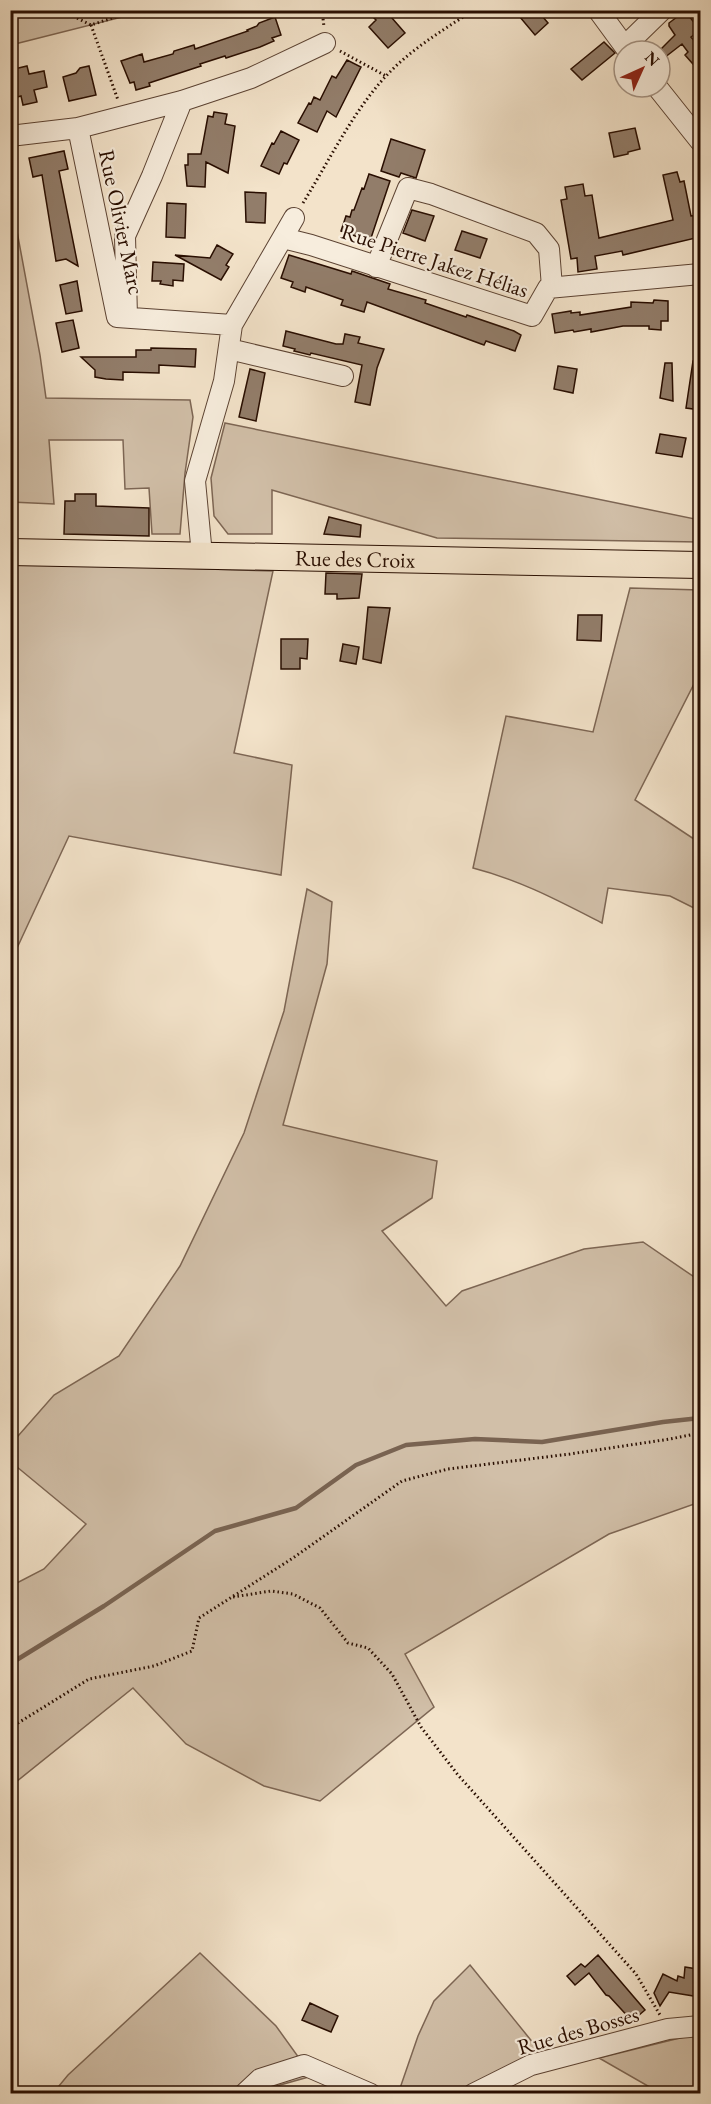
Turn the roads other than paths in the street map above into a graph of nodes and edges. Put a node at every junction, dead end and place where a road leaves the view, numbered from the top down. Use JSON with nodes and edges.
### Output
{"nodes":[{"id":1,"x":598,"y":10,"type":"edge"},
{"id":2,"x":662,"y":10,"type":"edge"},
{"id":3,"x":620,"y":39,"type":"edge"},
{"id":4,"x":636,"y":39,"type":"edge"},
{"id":5,"x":324,"y":43,"type":"road end"},
{"id":6,"x":667,"y":99,"type":"edge"},
{"id":7,"x":182,"y":101,"type":"junction"},
{"id":8,"x":78,"y":128,"type":"junction"},
{"id":9,"x":10,"y":136,"type":"edge"},
{"id":10,"x":700,"y":141,"type":"edge"},
{"id":11,"x":294,"y":218,"type":"road end"},
{"id":12,"x":125,"y":236,"type":"junction"},
{"id":13,"x":283,"y":238,"type":"junction"},
{"id":14,"x":101,"y":239,"type":"junction"},
{"id":15,"x":376,"y":267,"type":"junction"},
{"id":16,"x":700,"y":274,"type":"edge"},
{"id":17,"x":552,"y":287,"type":"junction"},
{"id":18,"x":122,"y":317,"type":"junction"},
{"id":19,"x":232,"y":325,"type":"junction"},
{"id":20,"x":229,"y":349,"type":"junction"},
{"id":21,"x":343,"y":376,"type":"dead end"},
{"id":22,"x":10,"y":552,"type":"edge"},
{"id":23,"x":202,"y":555,"type":"junction"},
{"id":24,"x":700,"y":565,"type":"edge"},
{"id":25,"x":700,"y":2026,"type":"edge"},
{"id":26,"x":244,"y":2094,"type":"edge"},
{"id":27,"x":371,"y":2094,"type":"edge"},
{"id":28,"x":473,"y":2094,"type":"edge"}],
"edges":[{"from":1,"to":3,"type":"street"},
{"from":2,"to":4,"type":"street"},
{"from":5,"to":7,"type":"street","name":"Rue Olivier Marc"},
{"from":6,"to":10,"type":"street"},
{"from":7,"to":8,"type":"street","name":"Rue Olivier Marc"},
{"from":7,"to":12,"type":"street","name":"Rue Olivier Marc"},
{"from":8,"to":9,"type":"street","name":"Rue Olivier Marc"},
{"from":8,"to":14,"type":"street","name":"Rue Olivier Marc"},
{"from":11,"to":13,"type":"street"},
{"from":12,"to":14,"type":"street"},
{"from":12,"to":18,"type":"street","name":"Rue Olivier Marc"},
{"from":13,"to":15,"type":"street","name":"Rue Pierre Jakez Hélias"},
{"from":13,"to":19,"type":"street"},
{"from":14,"to":18,"type":"street","name":"Rue Olivier Marc"},
{"from":15,"to":17,"type":"street","name":"Rue Pierre Jakez Hélias"},
{"from":15,"to":17,"type":"street"},
{"from":16,"to":17,"type":"street","name":"Rue Pierre Jakez Hélias"},
{"from":18,"to":19,"type":"street","name":"Rue Olivier Marc"},
{"from":19,"to":20,"type":"street"},
{"from":20,"to":21,"type":"street"},
{"from":20,"to":23,"type":"street"},
{"from":22,"to":23,"type":"main road","name":"Rue des Croix"},
{"from":23,"to":24,"type":"main road","name":"Rue des Croix"},
{"from":25,"to":28,"type":"street","name":"Rue des Bosses"},
{"from":26,"to":27,"type":"street"}]}
